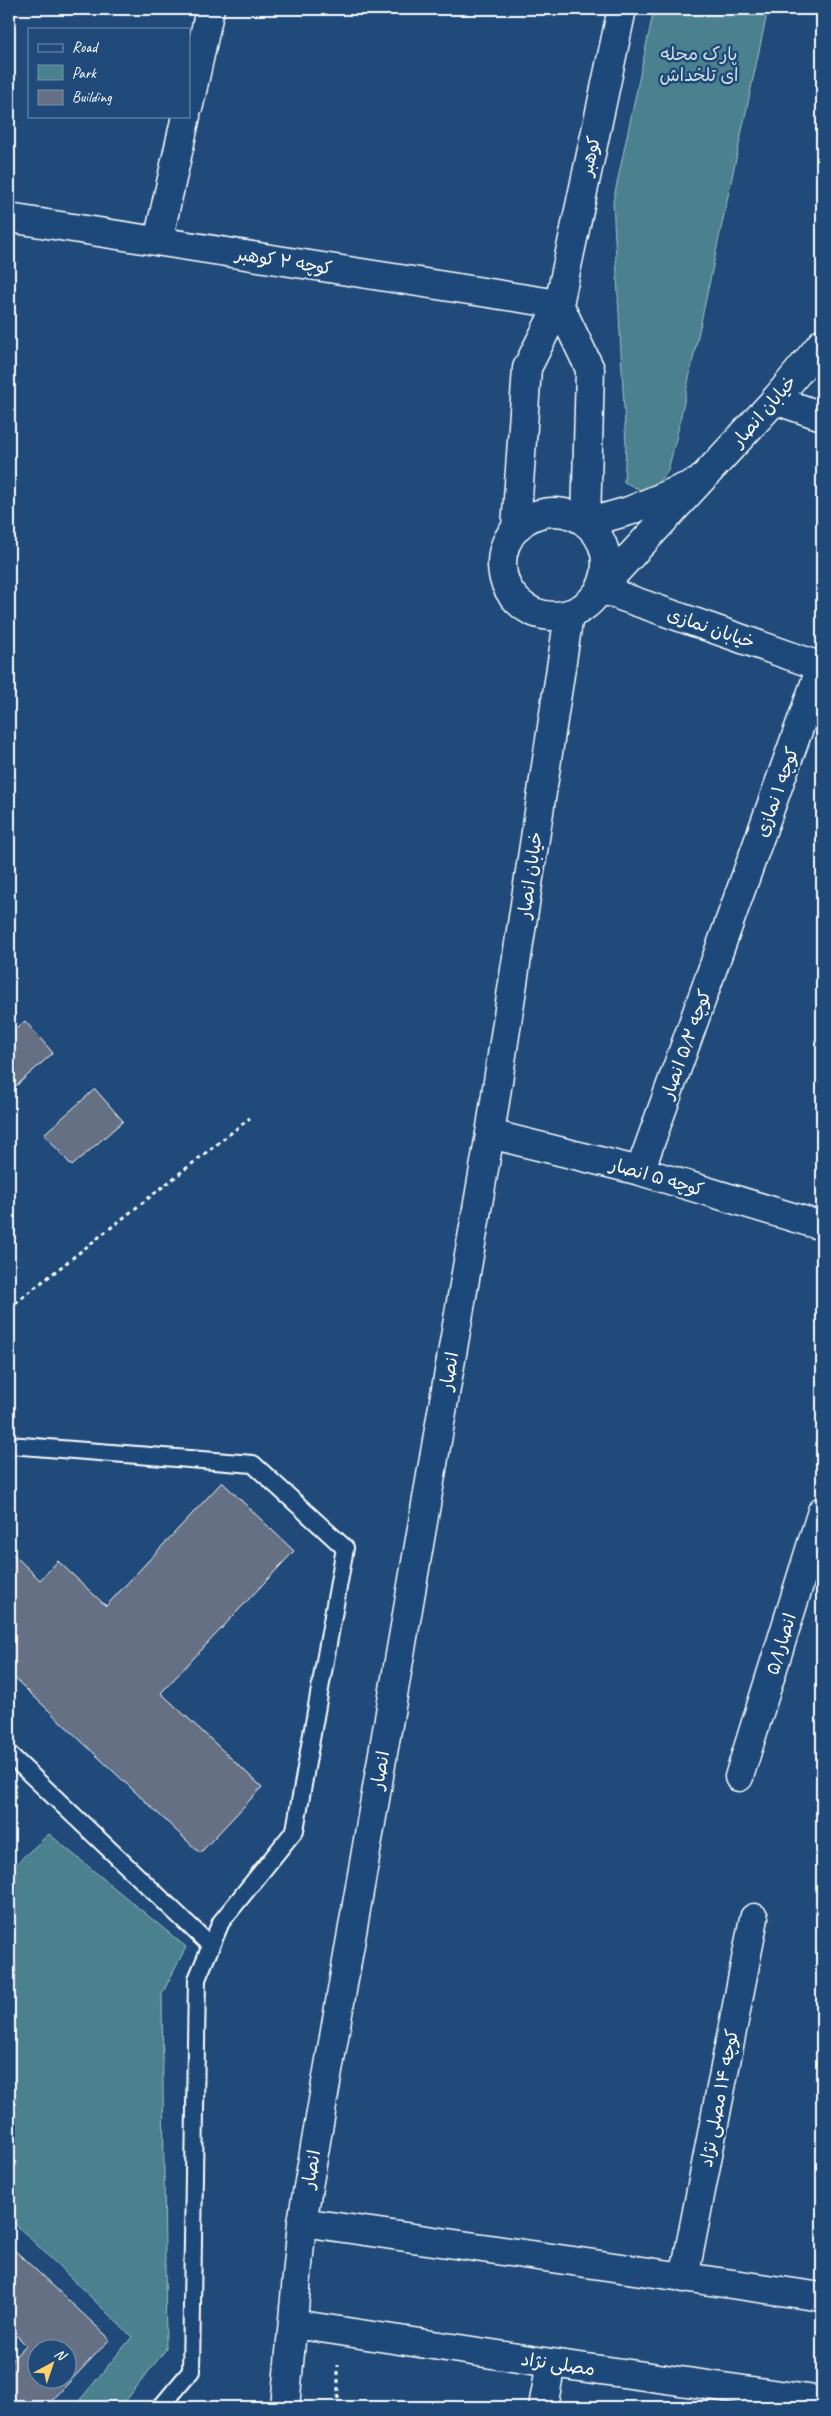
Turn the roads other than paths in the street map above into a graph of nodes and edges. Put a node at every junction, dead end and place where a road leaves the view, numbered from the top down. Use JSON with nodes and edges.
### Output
{"nodes":[{"id":1,"x":210,"y":9,"type":"edge"},
{"id":2,"x":622,"y":9,"type":"edge"},
{"id":3,"x":190,"y":100,"type":"edge"},
{"id":4,"x":186,"y":118,"type":"edge"},
{"id":5,"x":9,"y":218,"type":"edge"},
{"id":6,"x":158,"y":241,"type":"junction"},
{"id":7,"x":559,"y":304,"type":"junction"},
{"id":8,"x":822,"y":343,"type":"edge"},
{"id":9,"x":775,"y":400,"type":"junction"},
{"id":10,"x":822,"y":416,"type":"edge"},
{"id":11,"x":703,"y":479,"type":"junction"},
{"id":12,"x":586,"y":523,"type":"junction"},
{"id":13,"x":516,"y":527,"type":"junction"},
{"id":14,"x":600,"y":589,"type":"junction"},
{"id":15,"x":569,"y":615,"type":"junction"},
{"id":16,"x":822,"y":666,"type":"edge"},
{"id":17,"x":732,"y":917,"type":"joint"},
{"id":18,"x":490,"y":1134,"type":"junction"},
{"id":19,"x":640,"y":1171,"type":"junction"},
{"id":20,"x":822,"y":1226,"type":"edge"},
{"id":21,"x":9,"y":1445,"type":"edge"},
{"id":22,"x":822,"y":1511,"type":"edge"},
{"id":23,"x":9,"y":1754,"type":"edge"},
{"id":24,"x":739,"y":1777,"type":"dead end"},
{"id":25,"x":754,"y":1918,"type":"dead end"},
{"id":26,"x":212,"y":1946,"type":"junction"},
{"id":27,"x":302,"y":2222,"type":"junction"},
{"id":28,"x":684,"y":2278,"type":"junction"},
{"id":29,"x":822,"y":2297,"type":"edge"},
{"id":30,"x":294,"y":2324,"type":"junction"},
{"id":31,"x":551,"y":2363,"type":"junction"},
{"id":32,"x":822,"y":2401,"type":"edge"},
{"id":33,"x":161,"y":2407,"type":"edge"},
{"id":34,"x":285,"y":2407,"type":"edge"},
{"id":35,"x":543,"y":2407,"type":"edge"}],
"edges":[{"from":1,"to":3,"type":"street"},
{"from":2,"to":7,"type":"street","name":"کوهبر"},
{"from":4,"to":6,"type":"street"},
{"from":5,"to":6,"type":"street","name":"کوچه ۲ کوهبر"},
{"from":6,"to":7,"type":"street","name":"کوچه ۲ کوهبر"},
{"from":7,"to":12,"type":"street"},
{"from":7,"to":13,"type":"street","name":"کوهبر"},
{"from":8,"to":9,"type":"street","name":"خیابان انصار"},
{"from":9,"to":10,"type":"street"},
{"from":9,"to":11,"type":"street","name":"خیابان انصار"},
{"from":11,"to":12,"type":"street","name":"خیابان انصار"},
{"from":11,"to":14,"type":"street","name":"خیابان انصار"},
{"from":12,"to":13,"type":"street"},
{"from":12,"to":14,"type":"street"},
{"from":13,"to":15,"type":"street"},
{"from":14,"to":15,"type":"street"},
{"from":14,"to":16,"type":"street","name":"خیابان نمازی"},
{"from":15,"to":18,"type":"street","name":"خیابان انصار"},
{"from":16,"to":17,"type":"street","name":"کوچه ۱ نمازی"},
{"from":17,"to":19,"type":"street","name":"کوچه ۵/۲ انصار"},
{"from":18,"to":19,"type":"street","name":"کوچه ۵ انصار"},
{"from":18,"to":27,"type":"street","name":"انصار"},
{"from":19,"to":20,"type":"street","name":"کوچه ۵ انصار"},
{"from":21,"to":26,"type":"lane"},
{"from":22,"to":24,"type":"street","name":"انصار۵/۱"},
{"from":23,"to":26,"type":"lane"},
{"from":25,"to":28,"type":"street","name":"کوچه ۱۴ مصلی نژاد"},
{"from":26,"to":33,"type":"lane"},
{"from":27,"to":28,"type":"street"},
{"from":27,"to":30,"type":"street","name":"انصار"},
{"from":28,"to":29,"type":"street"},
{"from":30,"to":31,"type":"street","name":"مصلی نژاد"},
{"from":30,"to":34,"type":"street","name":"انصار"},
{"from":31,"to":32,"type":"street","name":"مصلی نژاد"},
{"from":31,"to":35,"type":"street"}]}
